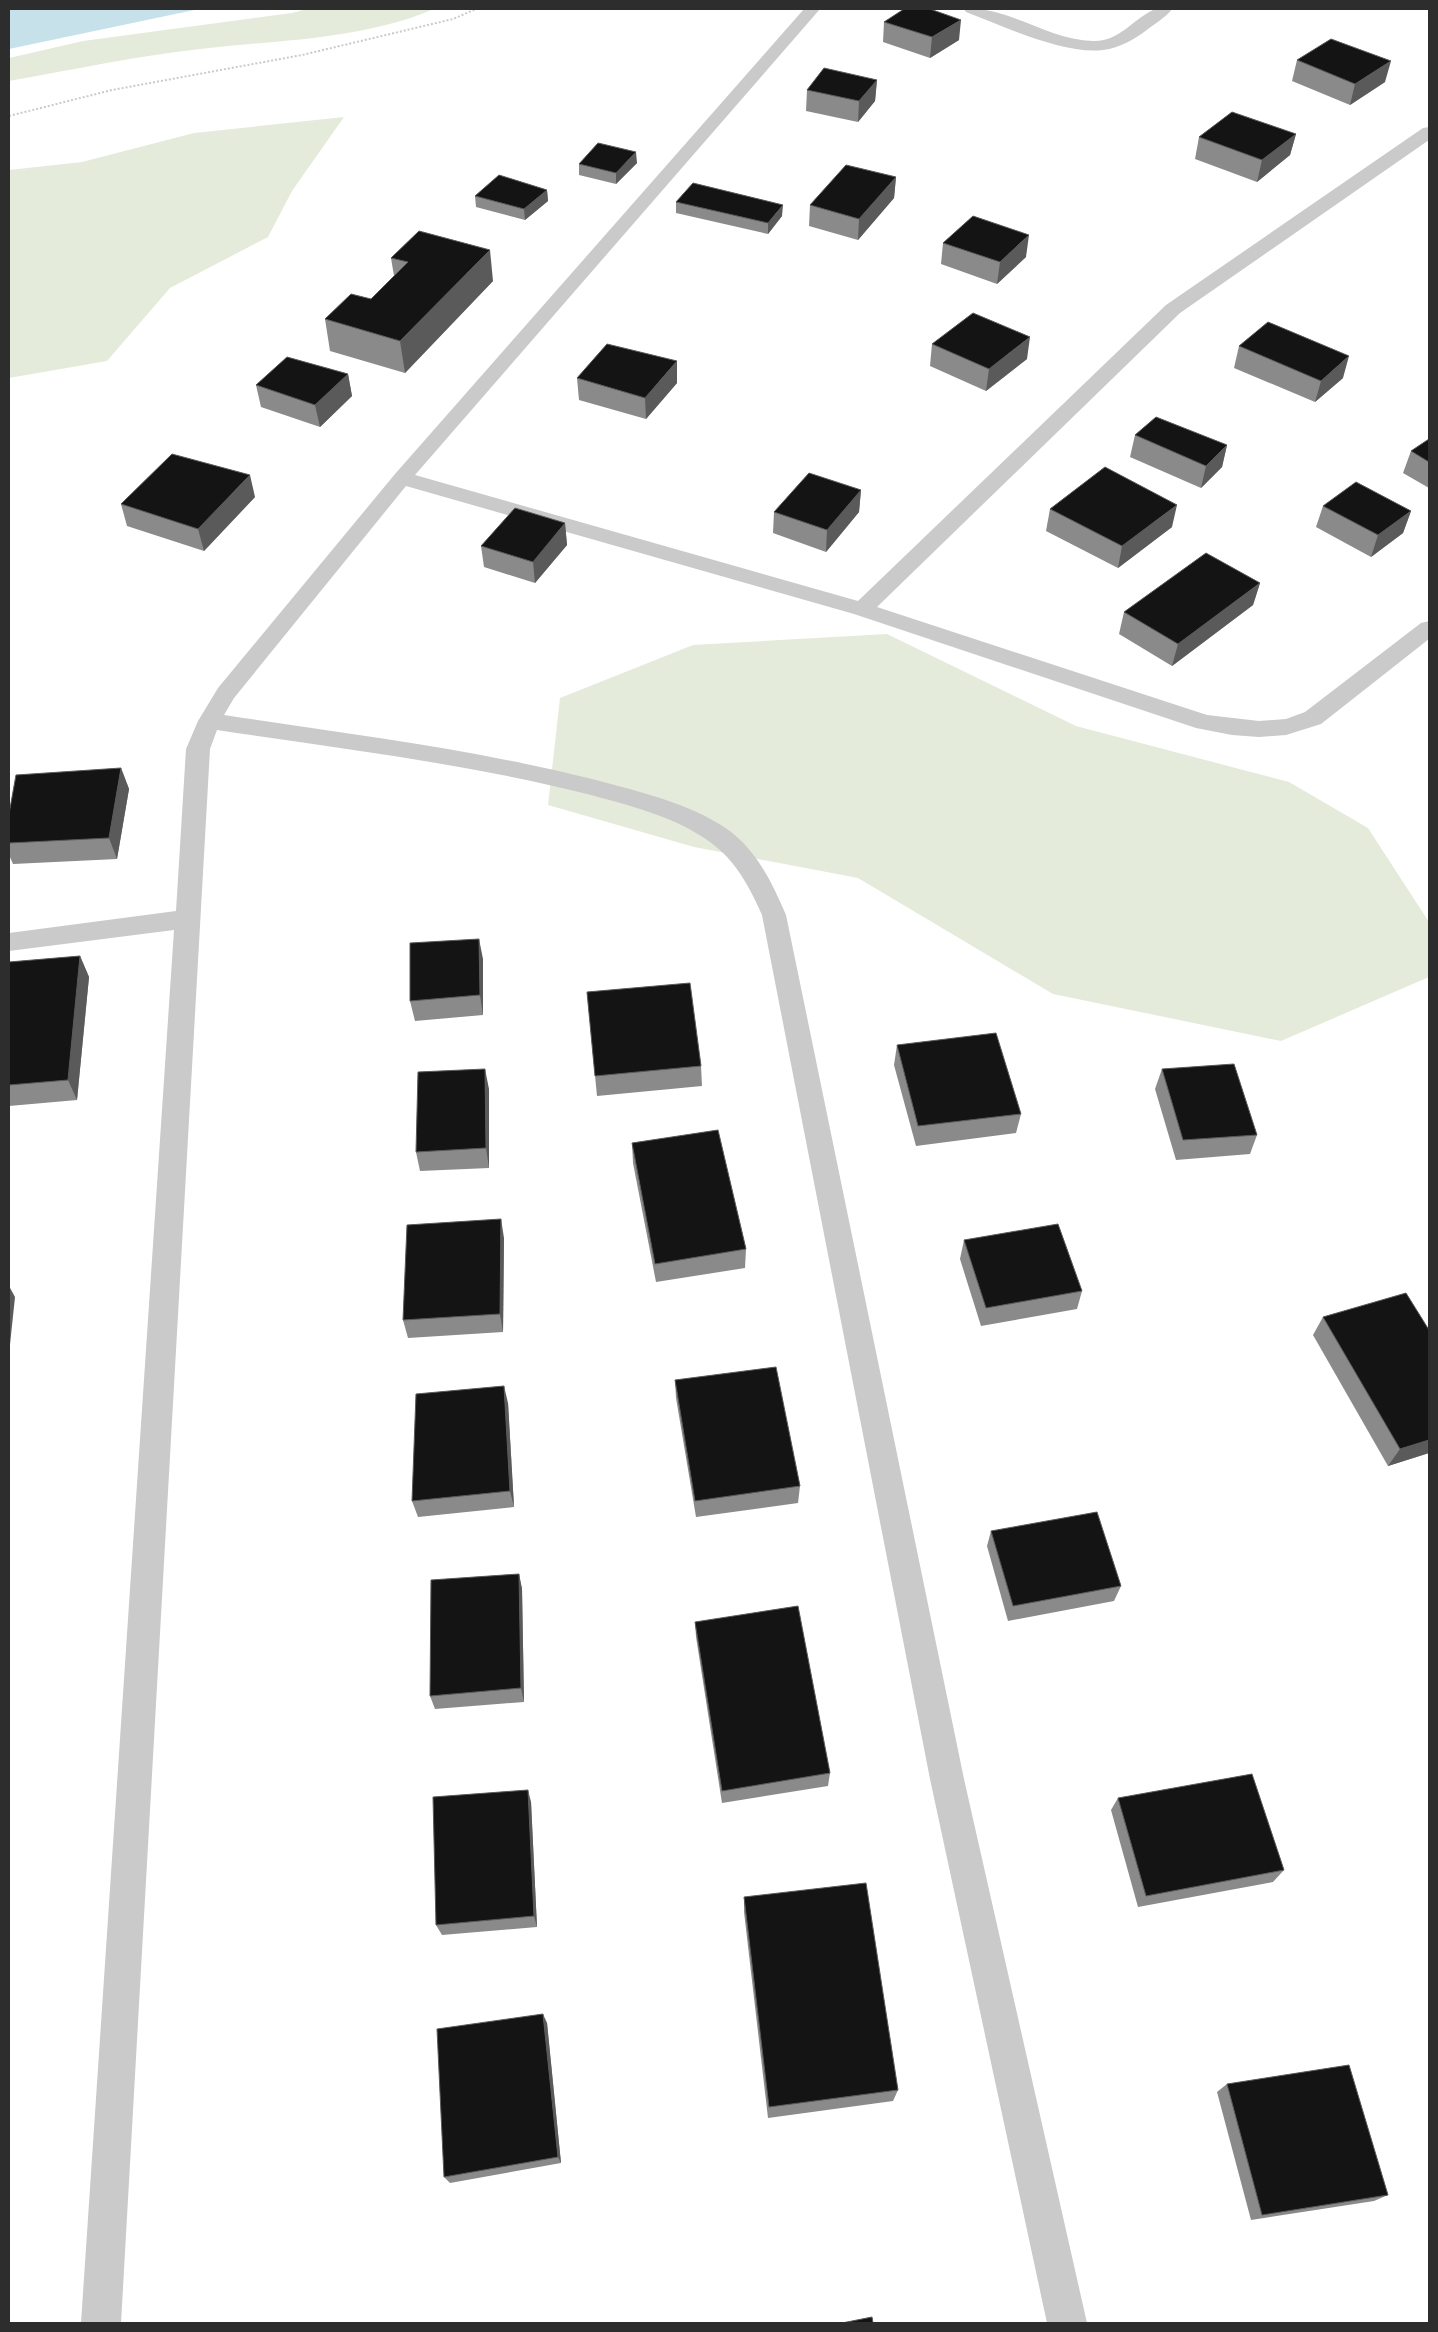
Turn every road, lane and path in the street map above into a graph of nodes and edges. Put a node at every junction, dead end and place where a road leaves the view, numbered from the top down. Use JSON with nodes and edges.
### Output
{"nodes":[{"id":1,"x":476,"y":9,"type":"edge"},
{"id":2,"x":812,"y":9,"type":"edge"},
{"id":3,"x":972,"y":9,"type":"edge"},
{"id":4,"x":1164,"y":9,"type":"edge"},
{"id":5,"x":9,"y":116,"type":"edge"},
{"id":6,"x":1429,"y":132,"type":"edge"},
{"id":7,"x":402,"y":478,"type":"junction"},
{"id":8,"x":862,"y":608,"type":"junction"},
{"id":9,"x":1429,"y":628,"type":"edge"},
{"id":10,"x":209,"y":721,"type":"junction"},
{"id":11,"x":186,"y":919,"type":"junction"},
{"id":12,"x":9,"y":942,"type":"edge"},
{"id":13,"x":101,"y":2323,"type":"edge"},
{"id":14,"x":1066,"y":2323,"type":"edge"}],
"edges":[{"from":1,"to":5,"type":"path"},
{"from":2,"to":7,"type":"street"},
{"from":3,"to":4,"type":"street"},
{"from":6,"to":8,"type":"street"},
{"from":7,"to":8,"type":"street"},
{"from":7,"to":10,"type":"street"},
{"from":8,"to":9,"type":"street"},
{"from":10,"to":11,"type":"street"},
{"from":10,"to":14,"type":"street"},
{"from":11,"to":12,"type":"street"},
{"from":11,"to":13,"type":"street"}]}
